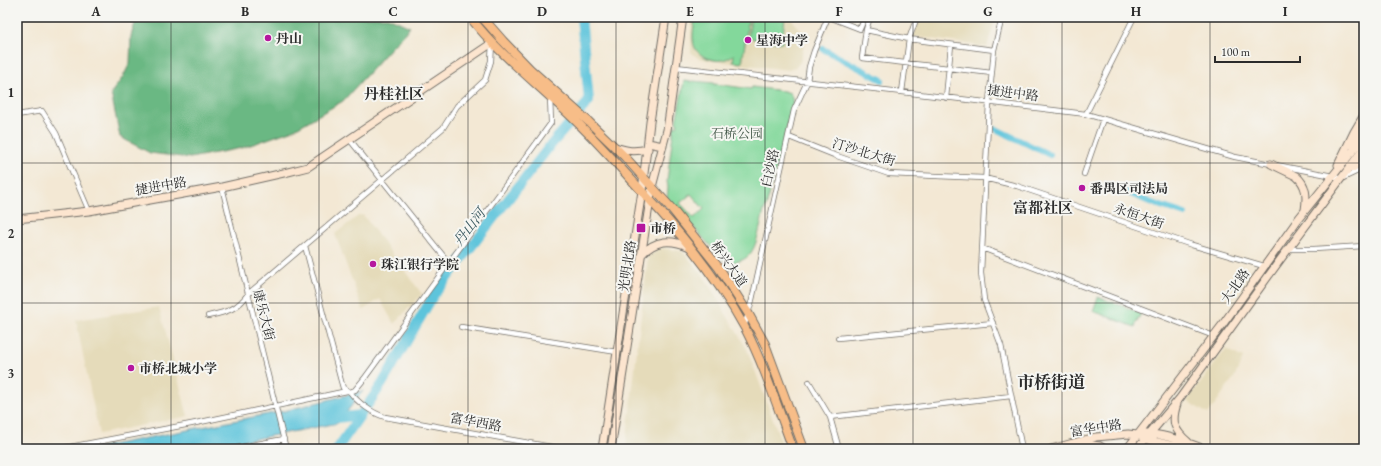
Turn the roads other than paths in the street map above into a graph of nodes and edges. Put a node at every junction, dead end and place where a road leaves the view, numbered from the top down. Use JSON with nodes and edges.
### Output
{"nodes":[{"id":1,"x":470,"y":17,"type":"edge"},
{"id":2,"x":482,"y":17,"type":"edge"},
{"id":3,"x":666,"y":17,"type":"edge"},
{"id":4,"x":683,"y":17,"type":"edge"},
{"id":5,"x":829,"y":17,"type":"edge"},
{"id":6,"x":864,"y":17,"type":"edge"},
{"id":7,"x":870,"y":17,"type":"edge"},
{"id":8,"x":917,"y":17,"type":"edge"},
{"id":9,"x":1002,"y":17,"type":"edge"},
{"id":10,"x":1134,"y":17,"type":"edge"},
{"id":11,"x":866,"y":30,"type":"junction"},
{"id":12,"x":909,"y":39,"type":"junction"},
{"id":13,"x":492,"y":43,"type":"junction"},
{"id":14,"x":951,"y":45,"type":"junction"},
{"id":15,"x":994,"y":50,"type":"junction"},
{"id":16,"x":906,"y":63,"type":"junction"},
{"id":17,"x":676,"y":67,"type":"junction"},
{"id":18,"x":949,"y":68,"type":"junction"},
{"id":19,"x":992,"y":73,"type":"junction"},
{"id":20,"x":807,"y":82,"type":"junction"},
{"id":21,"x":902,"y":92,"type":"junction"},
{"id":22,"x":550,"y":97,"type":"junction"},
{"id":23,"x":946,"y":98,"type":"junction"},
{"id":24,"x":989,"y":102,"type":"junction"},
{"id":25,"x":571,"y":111,"type":"junction"},
{"id":26,"x":1086,"y":114,"type":"junction"},
{"id":27,"x":17,"y":115,"type":"edge"},
{"id":28,"x":1364,"y":116,"type":"edge"},
{"id":29,"x":1103,"y":119,"type":"junction"},
{"id":30,"x":585,"y":124,"type":"junction"},
{"id":31,"x":1364,"y":127,"type":"edge"},
{"id":32,"x":788,"y":137,"type":"junction"},
{"id":33,"x":1364,"y":137,"type":"edge"},
{"id":34,"x":350,"y":140,"type":"junction"},
{"id":35,"x":648,"y":146,"type":"junction"},
{"id":36,"x":663,"y":146,"type":"junction"},
{"id":37,"x":614,"y":147,"type":"junction"},
{"id":38,"x":1364,"y":148,"type":"edge"},
{"id":39,"x":1364,"y":158,"type":"edge"},
{"id":40,"x":1271,"y":164,"type":"junction"},
{"id":41,"x":1364,"y":168,"type":"edge"},
{"id":42,"x":1084,"y":174,"type":"dead end"},
{"id":43,"x":1333,"y":176,"type":"junction"},
{"id":44,"x":984,"y":178,"type":"junction"},
{"id":45,"x":644,"y":179,"type":"junction"},
{"id":46,"x":1341,"y":179,"type":"junction"},
{"id":47,"x":382,"y":180,"type":"junction"},
{"id":48,"x":222,"y":187,"type":"junction"},
{"id":49,"x":652,"y":187,"type":"junction"},
{"id":50,"x":642,"y":191,"type":"junction"},
{"id":51,"x":650,"y":200,"type":"junction"},
{"id":52,"x":1305,"y":210,"type":"junction"},
{"id":53,"x":88,"y":211,"type":"junction"},
{"id":54,"x":17,"y":219,"type":"edge"},
{"id":55,"x":305,"y":246,"type":"junction"},
{"id":56,"x":1364,"y":246,"type":"edge"},
{"id":57,"x":690,"y":247,"type":"junction"},
{"id":58,"x":982,"y":248,"type":"junction"},
{"id":59,"x":1288,"y":249,"type":"junction"},
{"id":60,"x":641,"y":255,"type":"junction"},
{"id":61,"x":449,"y":263,"type":"junction"},
{"id":62,"x":1264,"y":266,"type":"junction"},
{"id":63,"x":248,"y":294,"type":"junction"},
{"id":64,"x":748,"y":313,"type":"junction"},
{"id":65,"x":208,"y":316,"type":"dead end"},
{"id":66,"x":993,"y":323,"type":"junction"},
{"id":67,"x":744,"y":327,"type":"junction"},
{"id":68,"x":461,"y":328,"type":"dead end"},
{"id":69,"x":1214,"y":336,"type":"junction"},
{"id":70,"x":838,"y":338,"type":"dead end"},
{"id":71,"x":617,"y":352,"type":"junction"},
{"id":72,"x":809,"y":382,"type":"dead end"},
{"id":73,"x":348,"y":392,"type":"junction"},
{"id":74,"x":1011,"y":396,"type":"junction"},
{"id":75,"x":1177,"y":401,"type":"junction"},
{"id":76,"x":276,"y":408,"type":"junction"},
{"id":77,"x":830,"y":417,"type":"junction"},
{"id":78,"x":1138,"y":435,"type":"junction"},
{"id":79,"x":1147,"y":436,"type":"junction"},
{"id":80,"x":284,"y":439,"type":"junction"},
{"id":81,"x":1075,"y":442,"type":"junction"},
{"id":82,"x":1188,"y":446,"type":"edge"},
{"id":83,"x":59,"y":449,"type":"edge"},
{"id":84,"x":231,"y":449,"type":"edge"},
{"id":85,"x":286,"y":449,"type":"edge"},
{"id":86,"x":563,"y":449,"type":"edge"},
{"id":87,"x":602,"y":449,"type":"edge"},
{"id":88,"x":611,"y":449,"type":"edge"},
{"id":89,"x":793,"y":449,"type":"edge"},
{"id":90,"x":804,"y":449,"type":"edge"},
{"id":91,"x":839,"y":449,"type":"edge"},
{"id":92,"x":1022,"y":449,"type":"edge"},
{"id":93,"x":1050,"y":449,"type":"edge"},
{"id":94,"x":1105,"y":449,"type":"edge"},
{"id":95,"x":1127,"y":449,"type":"edge"},
{"id":96,"x":1138,"y":449,"type":"edge"},
{"id":97,"x":1205,"y":449,"type":"edge"}],
"edges":[{"from":1,"to":13,"type":"main road"},
{"from":2,"to":25,"type":"main road"},
{"from":3,"to":35,"type":"main road","name":"光明北路"},
{"from":4,"to":17,"type":"main road","name":"光明北路"},
{"from":5,"to":6,"type":"street"},
{"from":5,"to":20,"type":"street","name":"白沙路"},
{"from":7,"to":11,"type":"street"},
{"from":8,"to":12,"type":"street"},
{"from":9,"to":15,"type":"street"},
{"from":10,"to":26,"type":"street"},
{"from":11,"to":12,"type":"street"},
{"from":11,"to":16,"type":"street"},
{"from":12,"to":14,"type":"street"},
{"from":12,"to":16,"type":"street"},
{"from":13,"to":22,"type":"main road"},
{"from":13,"to":34,"type":"main road","name":"捷进中路"},
{"from":13,"to":47,"type":"street"},
{"from":14,"to":15,"type":"street"},
{"from":14,"to":18,"type":"street"},
{"from":15,"to":19,"type":"street"},
{"from":16,"to":18,"type":"street"},
{"from":16,"to":21,"type":"street"},
{"from":17,"to":20,"type":"street","name":"捷进中路"},
{"from":17,"to":36,"type":"main road","name":"光明北路"},
{"from":18,"to":19,"type":"street"},
{"from":18,"to":23,"type":"street"},
{"from":19,"to":24,"type":"street"},
{"from":20,"to":21,"type":"street","name":"捷进中路"},
{"from":20,"to":32,"type":"street","name":"白沙路"},
{"from":21,"to":23,"type":"street","name":"捷进中路"},
{"from":22,"to":25,"type":"main road"},
{"from":22,"to":61,"type":"street"},
{"from":23,"to":24,"type":"street","name":"捷进中路"},
{"from":24,"to":26,"type":"street","name":"捷进中路"},
{"from":24,"to":44,"type":"street"},
{"from":25,"to":30,"type":"main road"},
{"from":26,"to":29,"type":"street","name":"捷进中路"},
{"from":27,"to":53,"type":"street"},
{"from":28,"to":43,"type":"main road"},
{"from":29,"to":40,"type":"street","name":"捷进中路"},
{"from":29,"to":42,"type":"street"},
{"from":30,"to":37,"type":"main road","name":"桥兴大道"},
{"from":30,"to":50,"type":"main road","name":"桥兴大道"},
{"from":31,"to":43,"type":"main road"},
{"from":32,"to":44,"type":"street","name":"汀沙北大街"},
{"from":32,"to":64,"type":"street","name":"白沙路"},
{"from":33,"to":43,"type":"main road","name":"大北路"},
{"from":34,"to":47,"type":"street"},
{"from":34,"to":48,"type":"main road","name":"捷进中路"},
{"from":35,"to":36,"type":"main road"},
{"from":35,"to":37,"type":"main road"},
{"from":35,"to":45,"type":"main road","name":"光明北路"},
{"from":36,"to":49,"type":"main road","name":"光明北路"},
{"from":37,"to":45,"type":"main road","name":"桥兴大道"},
{"from":38,"to":46,"type":"main road","name":"大北路"},
{"from":39,"to":46,"type":"main road"},
{"from":40,"to":43,"type":"street","name":"捷进中路"},
{"from":40,"to":52,"type":"main road"},
{"from":41,"to":46,"type":"street"},
{"from":43,"to":46,"type":"street","name":"捷进中路"},
{"from":43,"to":52,"type":"main road","name":"大北路"},
{"from":44,"to":58,"type":"street"},
{"from":44,"to":62,"type":"street","name":"永恒大街"},
{"from":45,"to":49,"type":"main road","name":"桥兴大道"},
{"from":45,"to":50,"type":"main road","name":"光明北路"},
{"from":46,"to":59,"type":"main road","name":"大北路"},
{"from":47,"to":55,"type":"street"},
{"from":47,"to":61,"type":"street"},
{"from":48,"to":53,"type":"main road","name":"捷进中路"},
{"from":48,"to":63,"type":"street","name":"康乐大街"},
{"from":49,"to":51,"type":"main road","name":"光明北路"},
{"from":49,"to":64,"type":"main road","name":"桥兴大道"},
{"from":50,"to":51,"type":"main road","name":"桥兴大道"},
{"from":50,"to":71,"type":"main road","name":"光明北路"},
{"from":51,"to":57,"type":"main road","name":"桥兴大道"},
{"from":51,"to":60,"type":"main road","name":"光明北路"},
{"from":52,"to":62,"type":"main road","name":"大北路"},
{"from":53,"to":54,"type":"main road","name":"捷进中路"},
{"from":55,"to":63,"type":"street"},
{"from":55,"to":73,"type":"street"},
{"from":56,"to":59,"type":"street"},
{"from":57,"to":60,"type":"main road"},
{"from":57,"to":67,"type":"main road","name":"桥兴大道"},
{"from":58,"to":66,"type":"street"},
{"from":58,"to":69,"type":"street"},
{"from":59,"to":75,"type":"main road","name":"大北路"},
{"from":60,"to":88,"type":"main road","name":"光明北路"},
{"from":61,"to":73,"type":"street"},
{"from":62,"to":69,"type":"main road","name":"大北路"},
{"from":63,"to":65,"type":"street"},
{"from":63,"to":76,"type":"street","name":"康乐大街"},
{"from":64,"to":67,"type":"street","name":"白沙路"},
{"from":64,"to":90,"type":"main road","name":"桥兴大道"},
{"from":66,"to":70,"type":"street"},
{"from":66,"to":74,"type":"street"},
{"from":67,"to":89,"type":"main road","name":"桥兴大道"},
{"from":68,"to":71,"type":"street"},
{"from":69,"to":78,"type":"main road","name":"大北路"},
{"from":71,"to":87,"type":"main road","name":"光明北路"},
{"from":72,"to":77,"type":"street"},
{"from":73,"to":76,"type":"street"},
{"from":73,"to":86,"type":"street","name":"富华西路"},
{"from":74,"to":77,"type":"street"},
{"from":74,"to":92,"type":"street"},
{"from":75,"to":79,"type":"main road","name":"大北路"},
{"from":75,"to":82,"type":"main road"},
{"from":76,"to":80,"type":"street","name":"康乐大街"},
{"from":76,"to":83,"type":"street"},
{"from":77,"to":91,"type":"street"},
{"from":78,"to":79,"type":"main road","name":"富华中路"},
{"from":78,"to":81,"type":"main road","name":"富华中路"},
{"from":78,"to":95,"type":"main road","name":"大北路"},
{"from":79,"to":82,"type":"main road"},
{"from":79,"to":96,"type":"main road","name":"大北路"},
{"from":80,"to":84,"type":"street"},
{"from":80,"to":85,"type":"street","name":"康乐大街"},
{"from":81,"to":93,"type":"main road","name":"富华中路"},
{"from":81,"to":94,"type":"main road"},
{"from":82,"to":97,"type":"main road"}]}
